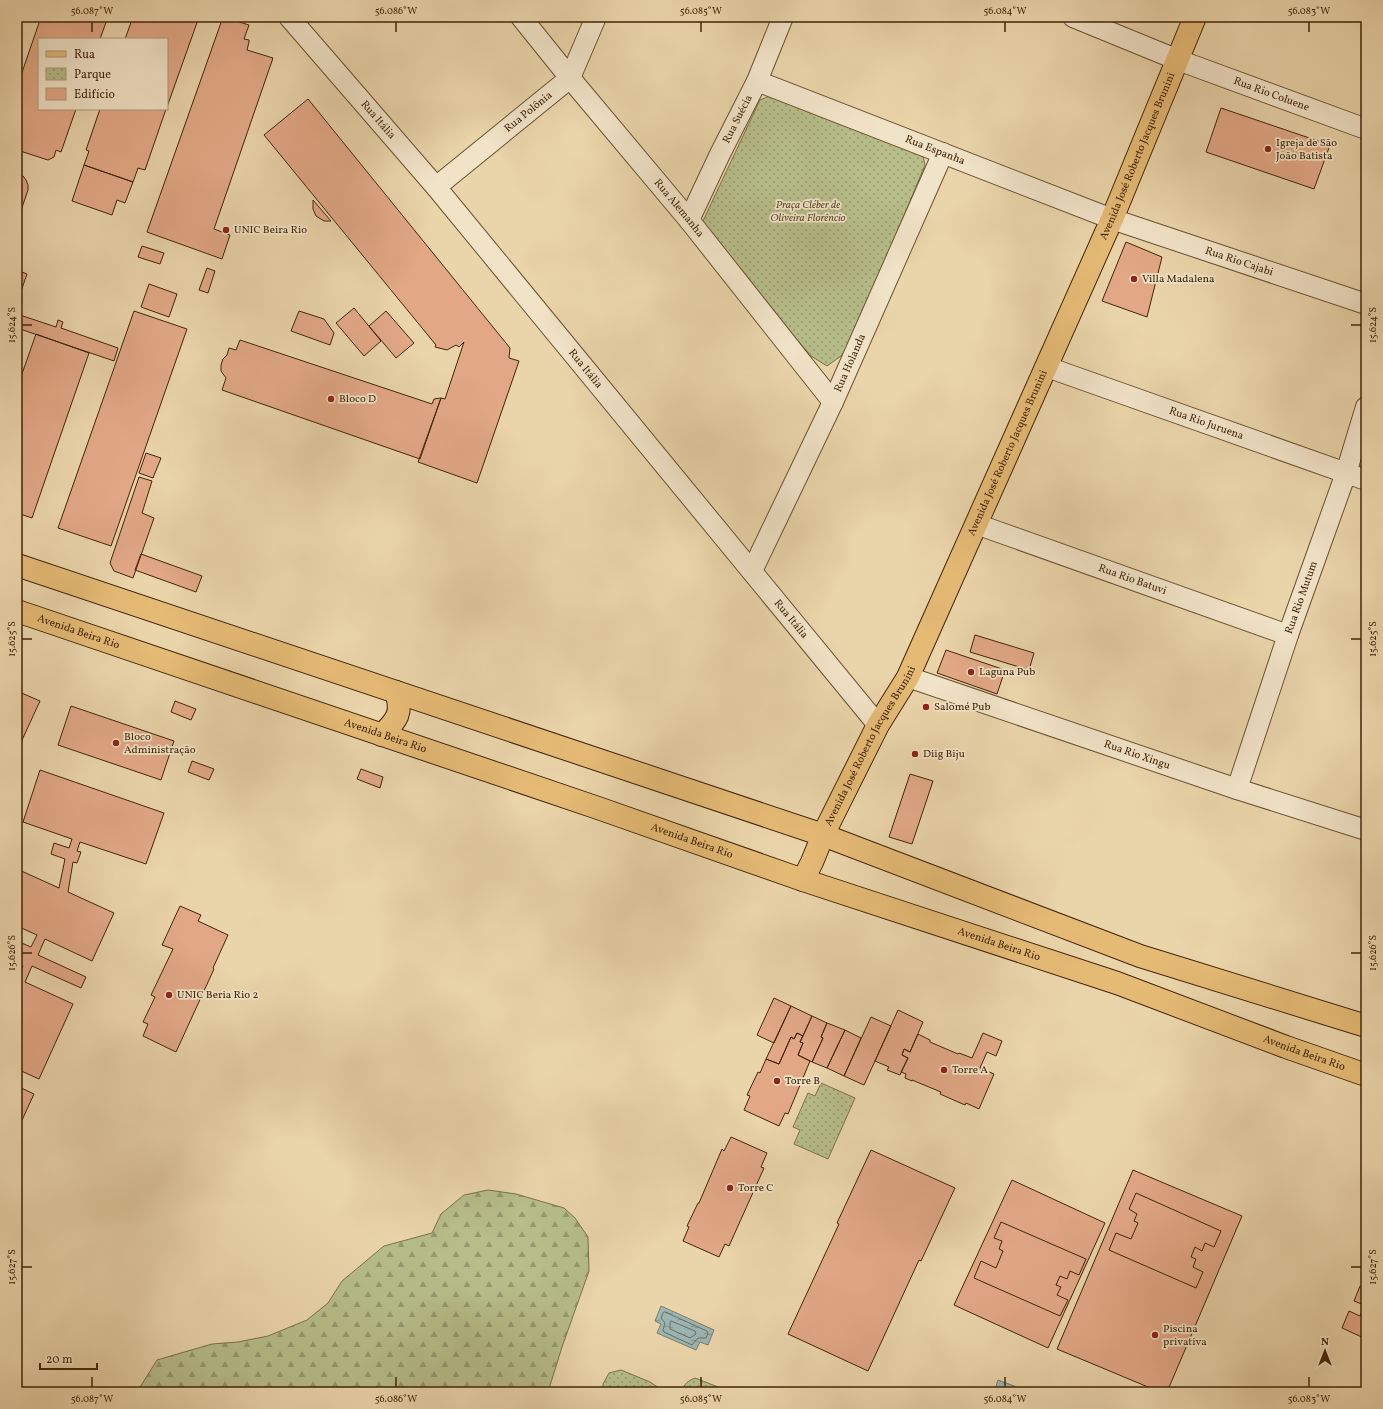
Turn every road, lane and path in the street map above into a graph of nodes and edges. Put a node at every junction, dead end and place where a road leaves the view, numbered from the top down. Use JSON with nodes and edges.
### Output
{"nodes":[{"id":1,"x":289,"y":17,"type":"edge"},
{"id":2,"x":521,"y":17,"type":"edge"},
{"id":3,"x":596,"y":17,"type":"edge"},
{"id":4,"x":784,"y":17,"type":"edge"},
{"id":5,"x":1073,"y":17,"type":"edge"},
{"id":6,"x":1195,"y":17,"type":"edge"},
{"id":7,"x":1178,"y":60,"type":"junction"},
{"id":8,"x":570,"y":78,"type":"junction"},
{"id":9,"x":757,"y":81,"type":"junction"},
{"id":10,"x":1366,"y":129,"type":"edge"},
{"id":11,"x":943,"y":153,"type":"junction"},
{"id":12,"x":436,"y":188,"type":"junction"},
{"id":13,"x":1112,"y":219,"type":"junction"},
{"id":14,"x":689,"y":220,"type":"junction"},
{"id":15,"x":1366,"y":304,"type":"edge"},
{"id":16,"x":1047,"y":367,"type":"junction"},
{"id":17,"x":833,"y":402,"type":"junction"},
{"id":18,"x":1366,"y":407,"type":"edge"},
{"id":19,"x":1346,"y":473,"type":"junction"},
{"id":20,"x":1366,"y":480,"type":"edge"},
{"id":21,"x":976,"y":524,"type":"junction"},
{"id":22,"x":17,"y":565,"type":"edge"},
{"id":23,"x":752,"y":571,"type":"junction"},
{"id":24,"x":17,"y":611,"type":"edge"},
{"id":25,"x":1288,"y":635,"type":"junction"},
{"id":26,"x":908,"y":677,"type":"junction"},
{"id":27,"x":396,"y":692,"type":"junction"},
{"id":28,"x":878,"y":725,"type":"junction"},
{"id":29,"x":382,"y":735,"type":"junction"},
{"id":30,"x":1237,"y":789,"type":"junction"},
{"id":31,"x":1366,"y":830,"type":"edge"},
{"id":32,"x":823,"y":835,"type":"junction"},
{"id":33,"x":803,"y":880,"type":"junction"},
{"id":34,"x":1140,"y":956,"type":"junction"},
{"id":35,"x":1117,"y":983,"type":"junction"},
{"id":36,"x":1366,"y":1026,"type":"edge"},
{"id":37,"x":1366,"y":1075,"type":"edge"}],
"edges":[{"from":1,"to":12,"type":"street","name":"Rua Itália"},
{"from":2,"to":8,"type":"street","name":"Rua Alemanha"},
{"from":3,"to":8,"type":"street","name":"Rua Polônia"},
{"from":4,"to":9,"type":"street","name":"Rua Suécia"},
{"from":5,"to":7,"type":"street","name":"Rua Rio Coluene"},
{"from":6,"to":7,"type":"main road","name":"Avenida José Roberto Jacques Brunini"},
{"from":7,"to":10,"type":"street","name":"Rua Rio Coluene"},
{"from":7,"to":13,"type":"main road","name":"Avenida José Roberto Jacques Brunini"},
{"from":8,"to":12,"type":"street","name":"Rua Polônia"},
{"from":8,"to":14,"type":"street","name":"Rua Alemanha"},
{"from":9,"to":11,"type":"street","name":"Rua Espanha"},
{"from":9,"to":14,"type":"street","name":"Rua Suécia"},
{"from":11,"to":13,"type":"street","name":"Rua Espanha"},
{"from":11,"to":17,"type":"street","name":"Rua Holanda"},
{"from":12,"to":23,"type":"street","name":"Rua Itália"},
{"from":13,"to":15,"type":"street","name":"Rua Rio Cajabi"},
{"from":13,"to":16,"type":"main road","name":"Avenida José Roberto Jacques Brunini"},
{"from":14,"to":17,"type":"street","name":"Rua Alemanha"},
{"from":16,"to":19,"type":"street","name":"Rua Rio Juruena"},
{"from":16,"to":21,"type":"main road","name":"Avenida José Roberto Jacques Brunini"},
{"from":17,"to":23,"type":"street","name":"Rua Holanda"},
{"from":18,"to":19,"type":"street","name":"Rua Rio Mutum"},
{"from":19,"to":20,"type":"street","name":"Rua Rio Juruena"},
{"from":19,"to":25,"type":"street","name":"Rua Rio Mutum"},
{"from":21,"to":25,"type":"street","name":"Rua Rio Batuvi"},
{"from":21,"to":26,"type":"main road","name":"Avenida José Roberto Jacques Brunini"},
{"from":22,"to":27,"type":"main road"},
{"from":23,"to":28,"type":"street","name":"Rua Itália"},
{"from":24,"to":29,"type":"main road","name":"Avenida Beira Rio"},
{"from":25,"to":30,"type":"street","name":"Rua Rio Mutum"},
{"from":26,"to":28,"type":"main road","name":"Avenida José Roberto Jacques Brunini"},
{"from":26,"to":30,"type":"street","name":"Rua Rio Xingu"},
{"from":27,"to":29,"type":"main road"},
{"from":27,"to":32,"type":"main road"},
{"from":28,"to":32,"type":"main road","name":"Avenida José Roberto Jacques Brunini"},
{"from":29,"to":33,"type":"main road","name":"Avenida Beira Rio"},
{"from":30,"to":31,"type":"street","name":"Rua Rio Xingu"},
{"from":32,"to":33,"type":"main road","name":"Avenida José Roberto Jacques Brunini"},
{"from":32,"to":34,"type":"main road"},
{"from":33,"to":35,"type":"main road","name":"Avenida Beira Rio"},
{"from":34,"to":35,"type":"main road"},
{"from":34,"to":36,"type":"main road"},
{"from":35,"to":37,"type":"main road","name":"Avenida Beira Rio"}]}
